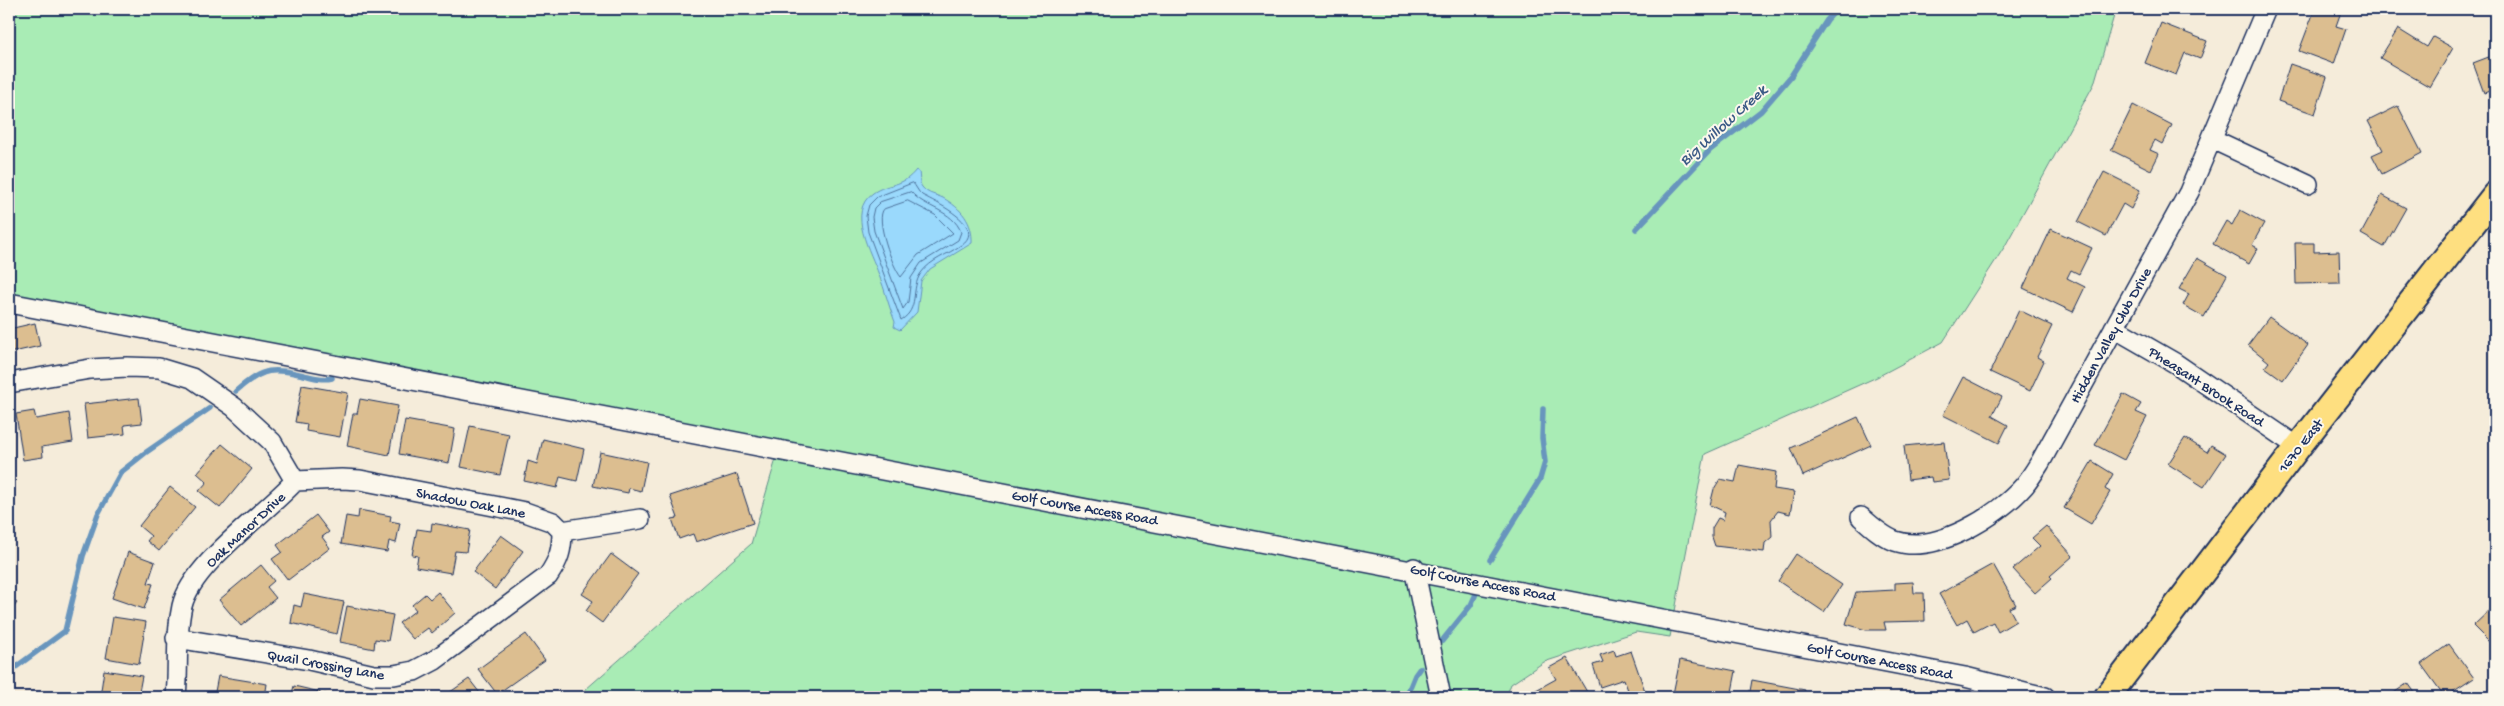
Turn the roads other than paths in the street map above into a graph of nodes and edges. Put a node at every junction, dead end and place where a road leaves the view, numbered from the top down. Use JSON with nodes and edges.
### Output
{"nodes":[{"id":1,"x":2266,"y":9,"type":"edge"},
{"id":2,"x":2212,"y":139,"type":"junction"},
{"id":3,"x":2308,"y":184,"type":"dead end"},
{"id":4,"x":2495,"y":195,"type":"edge"},
{"id":5,"x":9,"y":303,"type":"edge"},
{"id":6,"x":2114,"y":328,"type":"junction"},
{"id":7,"x":9,"y":382,"type":"edge"},
{"id":8,"x":2298,"y":447,"type":"junction"},
{"id":9,"x":295,"y":481,"type":"junction"},
{"id":10,"x":1861,"y":518,"type":"dead end"},
{"id":11,"x":640,"y":519,"type":"dead end"},
{"id":12,"x":562,"y":531,"type":"junction"},
{"id":13,"x":1414,"y":568,"type":"junction"},
{"id":14,"x":176,"y":638,"type":"junction"},
{"id":15,"x":176,"y":697,"type":"edge"},
{"id":16,"x":1441,"y":697,"type":"edge"},
{"id":17,"x":2046,"y":697,"type":"edge"},
{"id":18,"x":2107,"y":697,"type":"edge"}],
"edges":[{"from":1,"to":2,"type":"street","name":"Hidden Valley Club Drive"},
{"from":2,"to":3,"type":"street"},
{"from":2,"to":6,"type":"street","name":"Hidden Valley Club Drive"},
{"from":4,"to":8,"type":"main road","name":"1670 East"},
{"from":5,"to":13,"type":"street","name":"Golf Course Access Road"},
{"from":6,"to":8,"type":"street","name":"Pheasant Brook Road"},
{"from":6,"to":10,"type":"street","name":"Hidden Valley Club Drive"},
{"from":7,"to":9,"type":"street","name":"Oak Manor Drive"},
{"from":8,"to":18,"type":"main road","name":"1670 East"},
{"from":9,"to":12,"type":"street","name":"Shadow Oak Lane"},
{"from":9,"to":14,"type":"street","name":"Oak Manor Drive"},
{"from":11,"to":12,"type":"street"},
{"from":12,"to":14,"type":"street","name":"Quail Crossing Lane"},
{"from":13,"to":16,"type":"street"},
{"from":13,"to":17,"type":"street","name":"Golf Course Access Road"},
{"from":14,"to":15,"type":"street","name":"Oak Manor Drive"}]}
